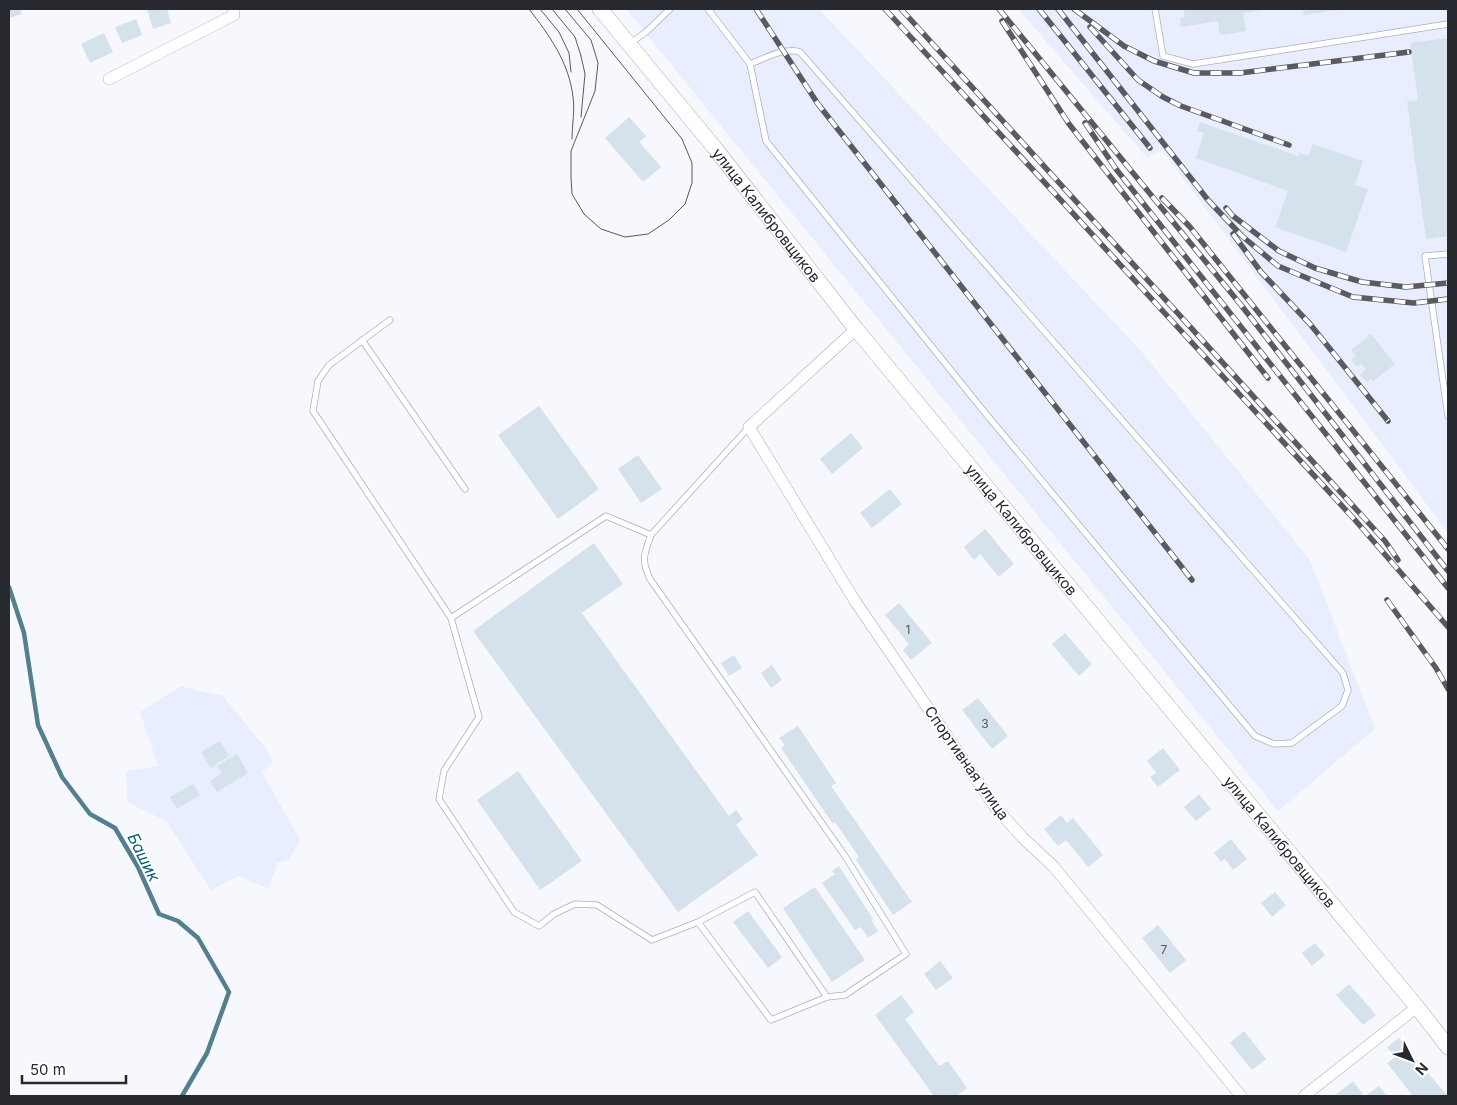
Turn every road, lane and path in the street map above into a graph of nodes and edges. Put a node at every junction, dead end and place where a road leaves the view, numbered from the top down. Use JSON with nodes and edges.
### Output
{"nodes":[{"id":1,"x":233,"y":9,"type":"edge"},
{"id":2,"x":600,"y":9,"type":"edge"},
{"id":3,"x":670,"y":9,"type":"edge"},
{"id":4,"x":708,"y":9,"type":"edge"},
{"id":5,"x":1155,"y":9,"type":"edge"},
{"id":6,"x":1448,"y":24,"type":"edge"},
{"id":7,"x":629,"y":44,"type":"junction"},
{"id":8,"x":750,"y":64,"type":"junction"},
{"id":9,"x":109,"y":79,"type":"dead end"},
{"id":10,"x":1448,"y":254,"type":"edge"},
{"id":11,"x":390,"y":320,"type":"dead end"},
{"id":12,"x":856,"y":329,"type":"junction"},
{"id":13,"x":362,"y":340,"type":"junction"},
{"id":14,"x":1448,"y":416,"type":"edge"},
{"id":15,"x":749,"y":427,"type":"junction"},
{"id":16,"x":465,"y":490,"type":"dead end"},
{"id":17,"x":651,"y":535,"type":"junction"},
{"id":18,"x":451,"y":618,"type":"junction"},
{"id":19,"x":698,"y":922,"type":"junction"},
{"id":20,"x":827,"y":997,"type":"junction"},
{"id":21,"x":1417,"y":1007,"type":"junction"},
{"id":22,"x":1448,"y":1047,"type":"edge"},
{"id":23,"x":1241,"y":1096,"type":"edge"},
{"id":24,"x":1304,"y":1096,"type":"edge"}],
"edges":[{"from":1,"to":9,"type":"street"},
{"from":2,"to":7,"type":"street","name":"улица Калибровщиков"},
{"from":3,"to":7,"type":"lane"},
{"from":4,"to":8,"type":"lane"},
{"from":5,"to":6,"type":"lane"},
{"from":7,"to":12,"type":"street","name":"улица Калибровщиков"},
{"from":8,"to":8,"type":"lane"},
{"from":10,"to":14,"type":"lane"},
{"from":11,"to":13,"type":"lane"},
{"from":12,"to":15,"type":"street"},
{"from":12,"to":21,"type":"street","name":"улица Калибровщиков"},
{"from":13,"to":16,"type":"lane"},
{"from":13,"to":18,"type":"lane"},
{"from":15,"to":17,"type":"lane"},
{"from":15,"to":23,"type":"street","name":"Спортивная улица"},
{"from":17,"to":18,"type":"lane"},
{"from":17,"to":20,"type":"lane"},
{"from":18,"to":19,"type":"lane"},
{"from":19,"to":20,"type":"lane"},
{"from":19,"to":20,"type":"lane"},
{"from":21,"to":22,"type":"street","name":"улица Калибровщиков"},
{"from":21,"to":24,"type":"street"}]}
